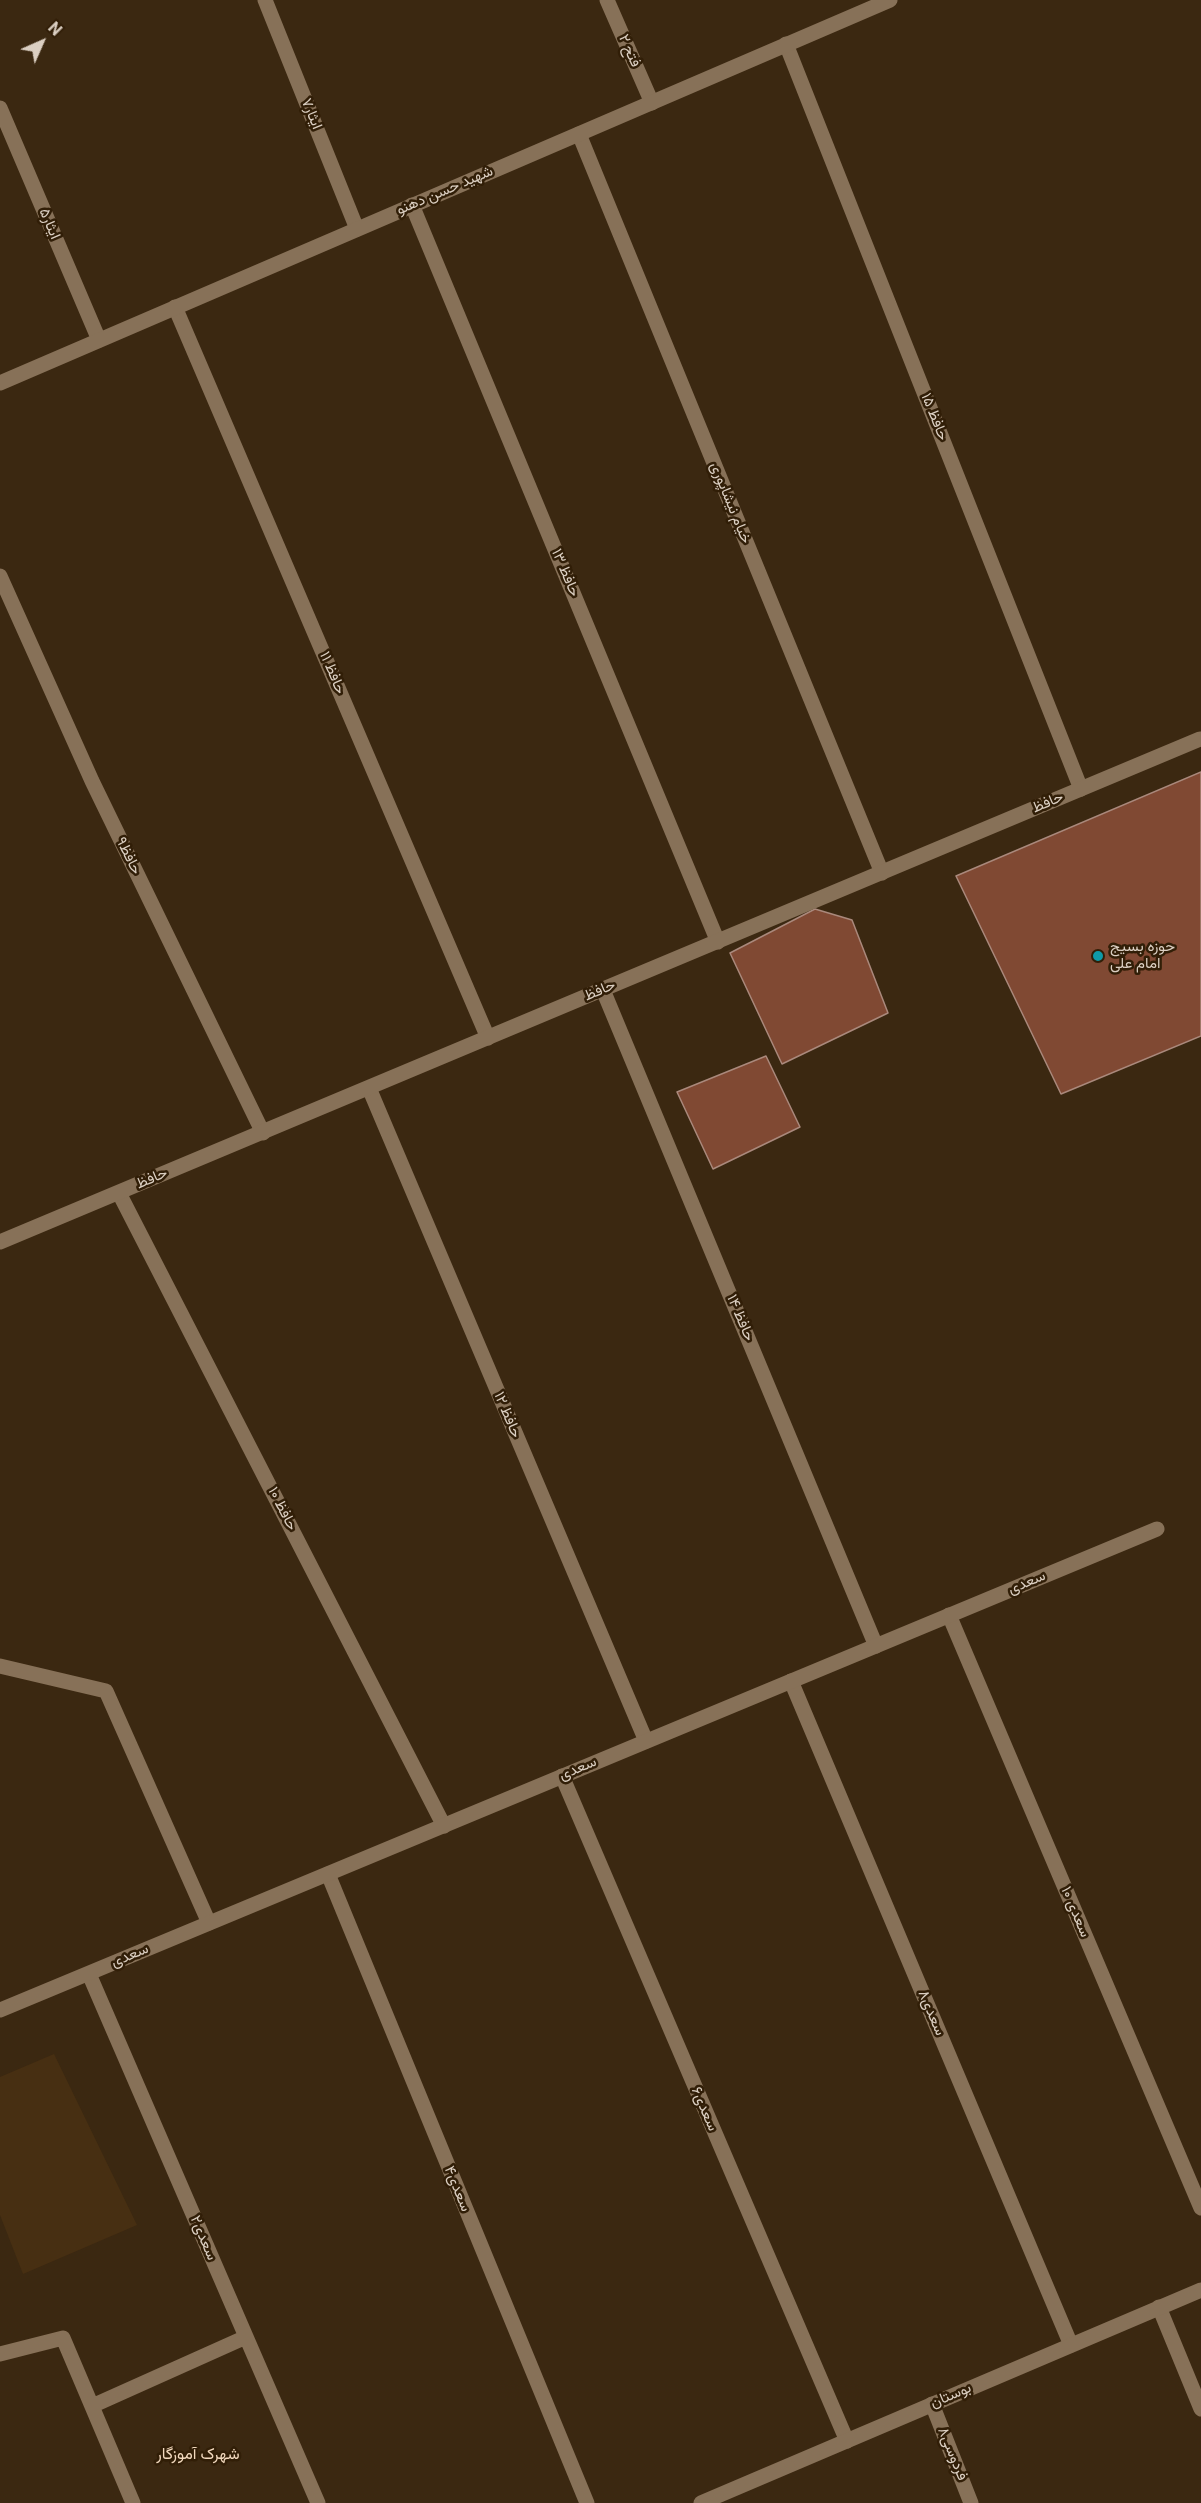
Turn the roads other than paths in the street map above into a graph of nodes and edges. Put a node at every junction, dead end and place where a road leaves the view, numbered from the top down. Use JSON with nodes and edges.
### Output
{"nodes":[{"id":1,"x":265,"y":0,"type":"edge"},
{"id":2,"x":607,"y":0,"type":"edge"},
{"id":3,"x":890,"y":0,"type":"edge"},
{"id":4,"x":786,"y":44,"type":"junction"},
{"id":5,"x":652,"y":103,"type":"junction"},
{"id":6,"x":0,"y":108,"type":"edge"},
{"id":7,"x":579,"y":134,"type":"junction"},
{"id":8,"x":412,"y":205,"type":"junction"},
{"id":9,"x":357,"y":229,"type":"junction"},
{"id":10,"x":175,"y":307,"type":"junction"},
{"id":11,"x":99,"y":340,"type":"junction"},
{"id":12,"x":0,"y":383,"type":"edge"},
{"id":13,"x":0,"y":576,"type":"edge"},
{"id":14,"x":1201,"y":739,"type":"edge"},
{"id":15,"x":1082,"y":789,"type":"junction"},
{"id":16,"x":882,"y":873,"type":"junction"},
{"id":17,"x":718,"y":942,"type":"junction"},
{"id":18,"x":603,"y":990,"type":"junction"},
{"id":19,"x":488,"y":1038,"type":"junction"},
{"id":20,"x":369,"y":1088,"type":"junction"},
{"id":21,"x":263,"y":1133,"type":"junction"},
{"id":22,"x":119,"y":1192,"type":"junction"},
{"id":23,"x":0,"y":1242,"type":"edge"},
{"id":24,"x":1157,"y":1529,"type":"dead end"},
{"id":25,"x":949,"y":1616,"type":"junction"},
{"id":26,"x":876,"y":1646,"type":"junction"},
{"id":27,"x":0,"y":1666,"type":"edge"},
{"id":28,"x":791,"y":1681,"type":"junction"},
{"id":29,"x":646,"y":1741,"type":"junction"},
{"id":30,"x":562,"y":1776,"type":"junction"},
{"id":31,"x":444,"y":1826,"type":"junction"},
{"id":32,"x":328,"y":1874,"type":"junction"},
{"id":33,"x":209,"y":1923,"type":"junction"},
{"id":34,"x":89,"y":1974,"type":"junction"},
{"id":35,"x":0,"y":2010,"type":"edge"},
{"id":36,"x":1201,"y":2208,"type":"edge"},
{"id":37,"x":1201,"y":2289,"type":"edge"},
{"id":38,"x":1159,"y":2307,"type":"junction"},
{"id":39,"x":246,"y":2337,"type":"junction"},
{"id":40,"x":1071,"y":2345,"type":"junction"},
{"id":41,"x":0,"y":2354,"type":"edge"},
{"id":42,"x":932,"y":2404,"type":"junction"},
{"id":43,"x":92,"y":2406,"type":"junction"},
{"id":44,"x":1201,"y":2409,"type":"edge"},
{"id":45,"x":847,"y":2441,"type":"junction"},
{"id":46,"x":133,"y":2503,"type":"edge"},
{"id":47,"x":318,"y":2503,"type":"edge"},
{"id":48,"x":587,"y":2503,"type":"edge"},
{"id":49,"x":701,"y":2503,"type":"edge"},
{"id":50,"x":971,"y":2503,"type":"edge"}],
"edges":[{"from":1,"to":9,"type":"street","name":"ایثار۷"},
{"from":2,"to":5,"type":"street","name":"فتح ۲"},
{"from":3,"to":4,"type":"street","name":"شهید حسن دهنو"},
{"from":4,"to":5,"type":"street","name":"شهید حسن دهنو"},
{"from":4,"to":15,"type":"street","name":"حافظ ۱۵"},
{"from":5,"to":7,"type":"street","name":"شهید حسن دهنو"},
{"from":6,"to":11,"type":"street","name":"ایثار۵"},
{"from":7,"to":8,"type":"street","name":"شهید حسن دهنو"},
{"from":7,"to":16,"type":"street","name":"خیام نیشاپوری"},
{"from":8,"to":9,"type":"street","name":"شهید حسن دهنو"},
{"from":8,"to":17,"type":"street","name":"حافظ ۱۳"},
{"from":9,"to":10,"type":"street","name":"شهید حسن دهنو"},
{"from":10,"to":11,"type":"street","name":"شهید حسن دهنو"},
{"from":10,"to":19,"type":"street","name":"حافظ ۱۱"},
{"from":11,"to":12,"type":"street","name":"شهید حسن دهنو"},
{"from":13,"to":21,"type":"street","name":"حافظ۹"},
{"from":14,"to":15,"type":"street","name":"حافظ"},
{"from":15,"to":16,"type":"street","name":"حافظ"},
{"from":16,"to":17,"type":"street","name":"حافظ"},
{"from":17,"to":18,"type":"street","name":"حافظ"},
{"from":18,"to":19,"type":"street","name":"حافظ"},
{"from":18,"to":26,"type":"street","name":"حافظ ۱۴"},
{"from":19,"to":20,"type":"street","name":"حافظ"},
{"from":20,"to":21,"type":"street","name":"حافظ"},
{"from":20,"to":29,"type":"street","name":"حافظ ۱۲"},
{"from":21,"to":22,"type":"street","name":"حافظ"},
{"from":22,"to":23,"type":"street","name":"حافظ"},
{"from":22,"to":31,"type":"street","name":"حافظ ۱۰"},
{"from":24,"to":25,"type":"street","name":"سعدی"},
{"from":25,"to":26,"type":"street","name":"سعدی"},
{"from":25,"to":36,"type":"street","name":"سعدی ۱۰"},
{"from":26,"to":28,"type":"street","name":"سعدی"},
{"from":27,"to":33,"type":"street"},
{"from":28,"to":29,"type":"street","name":"سعدی"},
{"from":28,"to":40,"type":"street","name":"سعدی۸"},
{"from":29,"to":30,"type":"street","name":"سعدی"},
{"from":30,"to":31,"type":"street","name":"سعدی"},
{"from":30,"to":45,"type":"street","name":"سعدی۶"},
{"from":31,"to":32,"type":"street","name":"سعدی"},
{"from":32,"to":33,"type":"street","name":"سعدی"},
{"from":32,"to":48,"type":"street","name":"سعدی۴"},
{"from":33,"to":34,"type":"street","name":"سعدی"},
{"from":34,"to":35,"type":"street","name":"سعدی"},
{"from":34,"to":39,"type":"street","name":"سعدی۲"},
{"from":37,"to":38,"type":"street","name":"بوستان"},
{"from":38,"to":40,"type":"street","name":"بوستان"},
{"from":38,"to":44,"type":"street"},
{"from":39,"to":43,"type":"street"},
{"from":39,"to":47,"type":"street","name":"سعدی۲"},
{"from":40,"to":42,"type":"street","name":"بوستان"},
{"from":41,"to":43,"type":"street"},
{"from":42,"to":45,"type":"street","name":"بوستان"},
{"from":42,"to":50,"type":"street","name":"فردوسی۸"},
{"from":43,"to":46,"type":"street"},
{"from":45,"to":49,"type":"street","name":"بوستان"}]}
